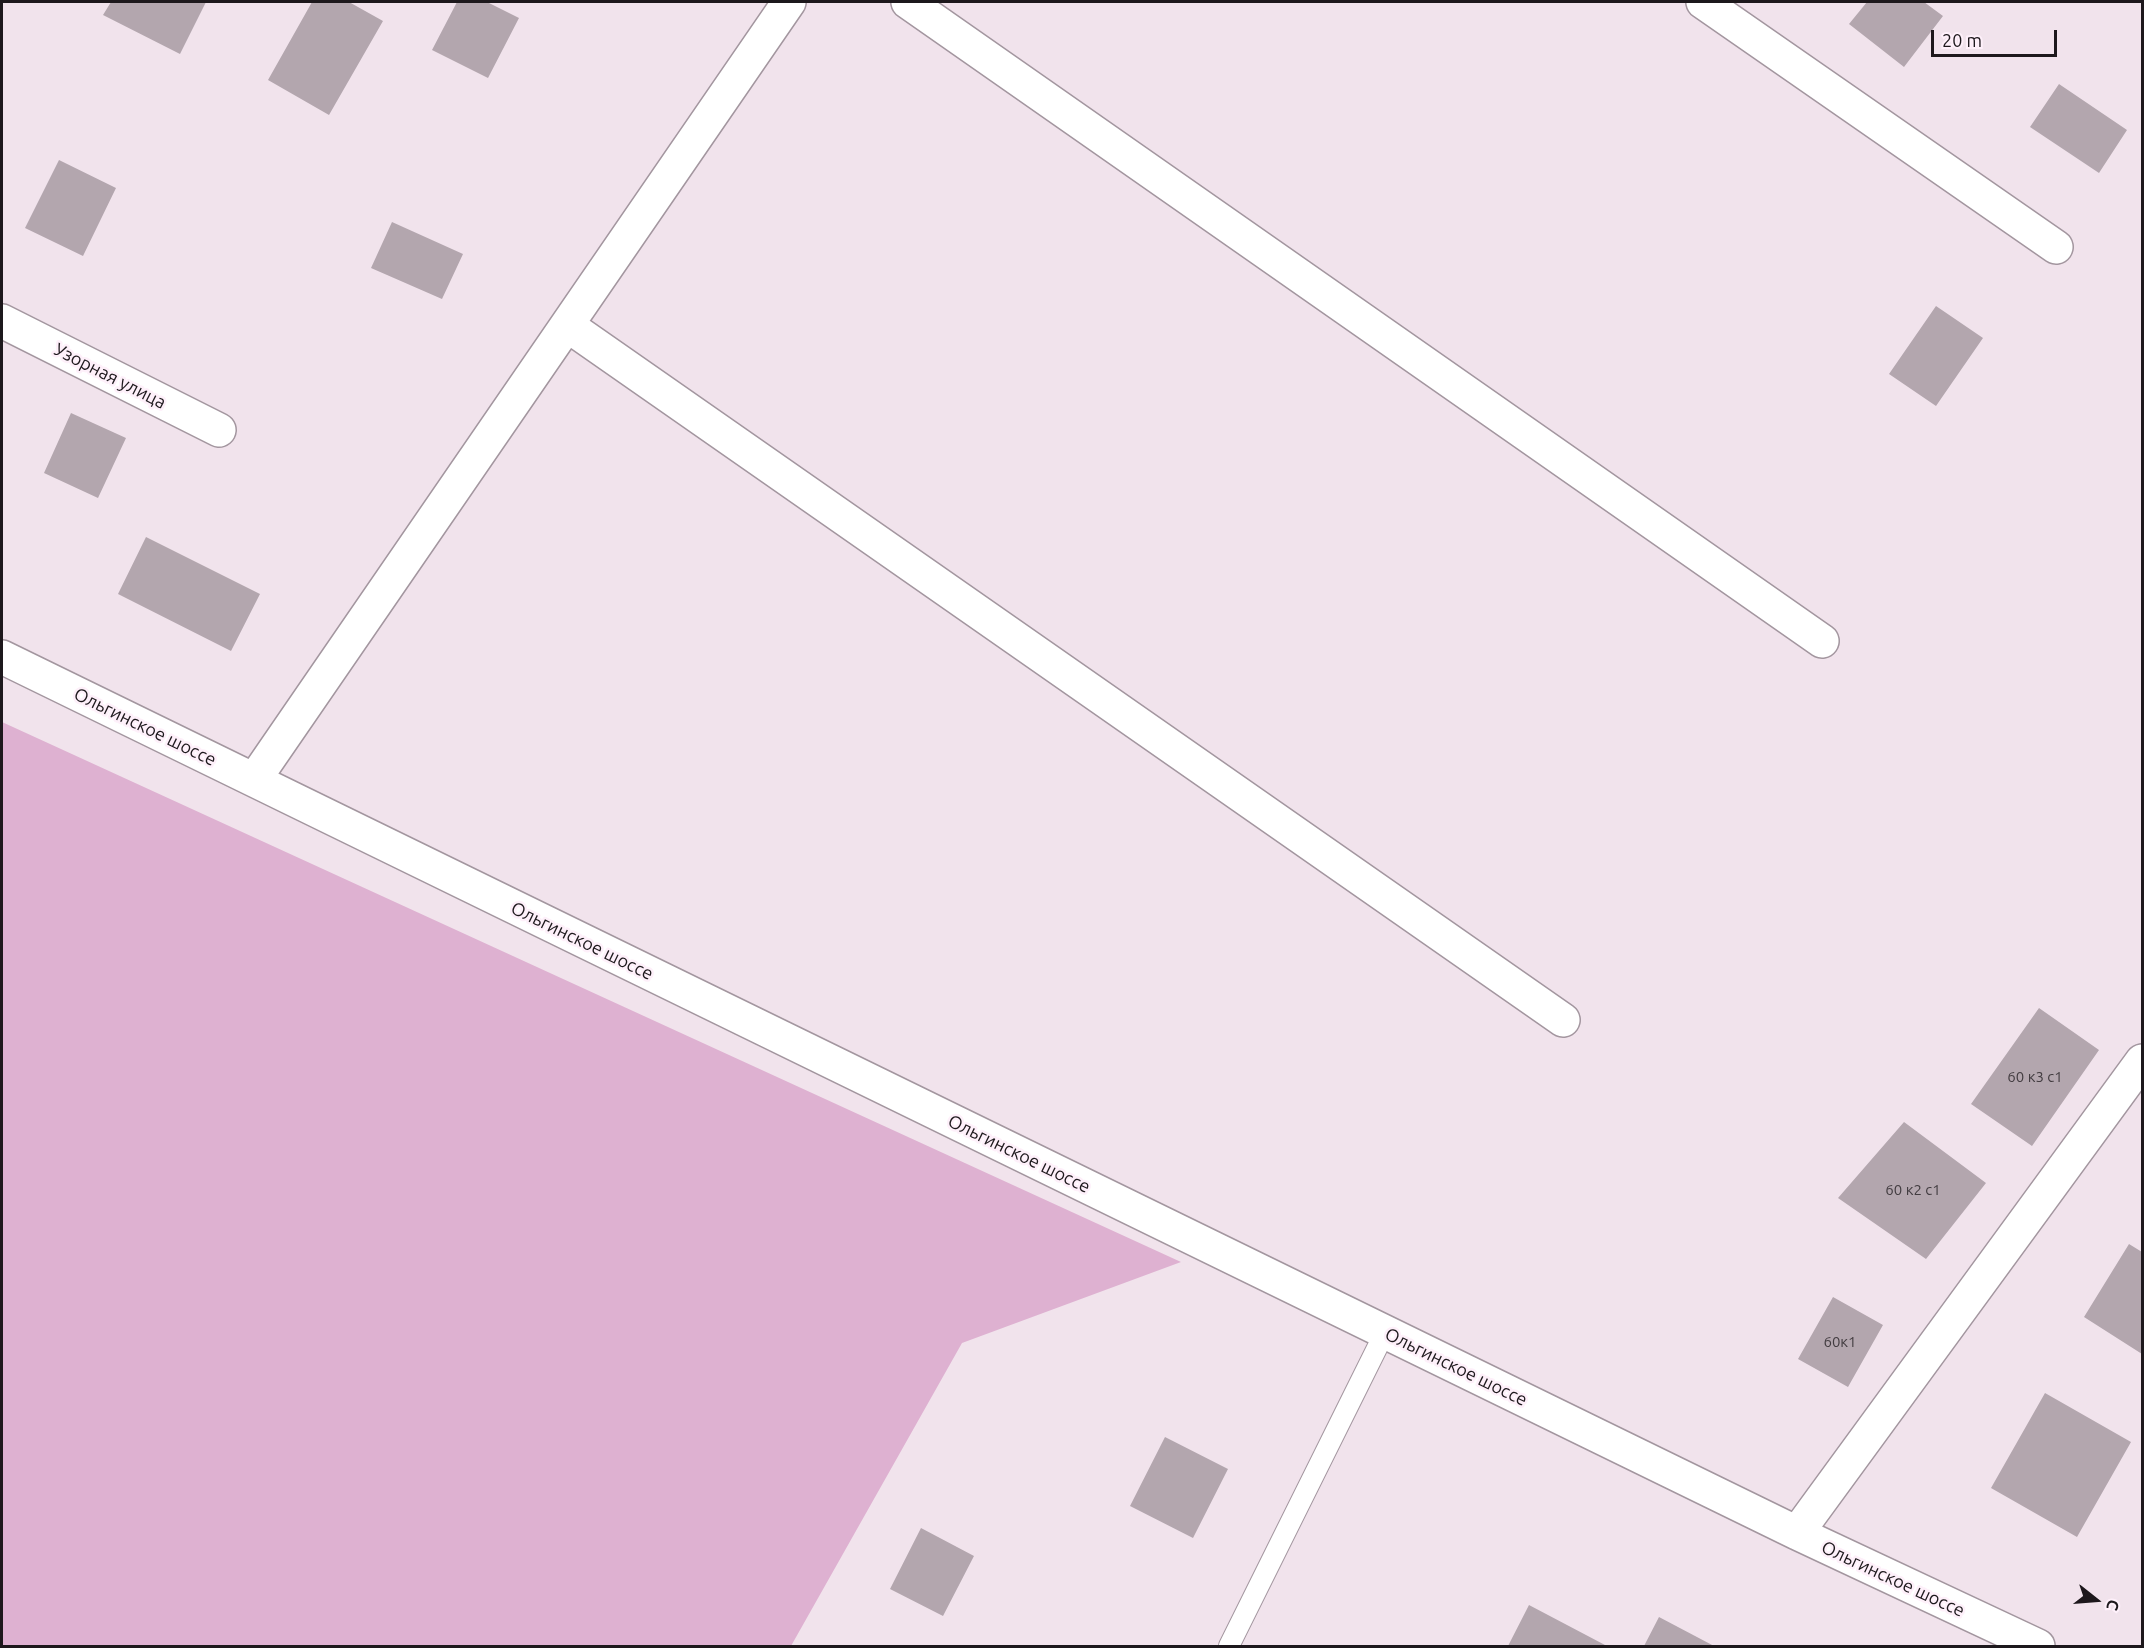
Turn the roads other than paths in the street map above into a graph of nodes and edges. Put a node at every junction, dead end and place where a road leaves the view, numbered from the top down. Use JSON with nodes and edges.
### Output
{"nodes":[{"id":1,"x":789,"y":2,"type":"edge"},
{"id":2,"x":908,"y":2,"type":"edge"},
{"id":3,"x":1703,"y":2,"type":"edge"},
{"id":4,"x":2056,"y":247,"type":"dead end"},
{"id":5,"x":2,"y":321,"type":"edge"},
{"id":6,"x":567,"y":324,"type":"junction"},
{"id":7,"x":219,"y":430,"type":"dead end"},
{"id":8,"x":1822,"y":641,"type":"dead end"},
{"id":9,"x":2,"y":657,"type":"edge"},
{"id":10,"x":254,"y":780,"type":"junction"},
{"id":11,"x":1563,"y":1020,"type":"dead end"},
{"id":12,"x":2142,"y":1061,"type":"edge"},
{"id":13,"x":1385,"y":1332,"type":"junction"},
{"id":14,"x":1797,"y":1533,"type":"junction"},
{"id":15,"x":2004,"y":1640,"type":"edge"},
{"id":16,"x":1229,"y":1647,"type":"edge"},
{"id":17,"x":2038,"y":1647,"type":"edge"}],
"edges":[{"from":1,"to":6,"type":"street"},
{"from":2,"to":8,"type":"street"},
{"from":3,"to":4,"type":"street"},
{"from":5,"to":7,"type":"street","name":"Узорная улица"},
{"from":6,"to":10,"type":"street"},
{"from":6,"to":11,"type":"street"},
{"from":9,"to":10,"type":"street","name":"Ольгинское шоссе"},
{"from":10,"to":13,"type":"street","name":"Ольгинское шоссе"},
{"from":12,"to":14,"type":"street"},
{"from":13,"to":14,"type":"street","name":"Ольгинское шоссе"},
{"from":13,"to":16,"type":"lane"},
{"from":14,"to":15,"type":"street","name":"Ольгинское шоссе"},
{"from":15,"to":17,"type":"street","name":"Ольгинское шоссе"}]}
